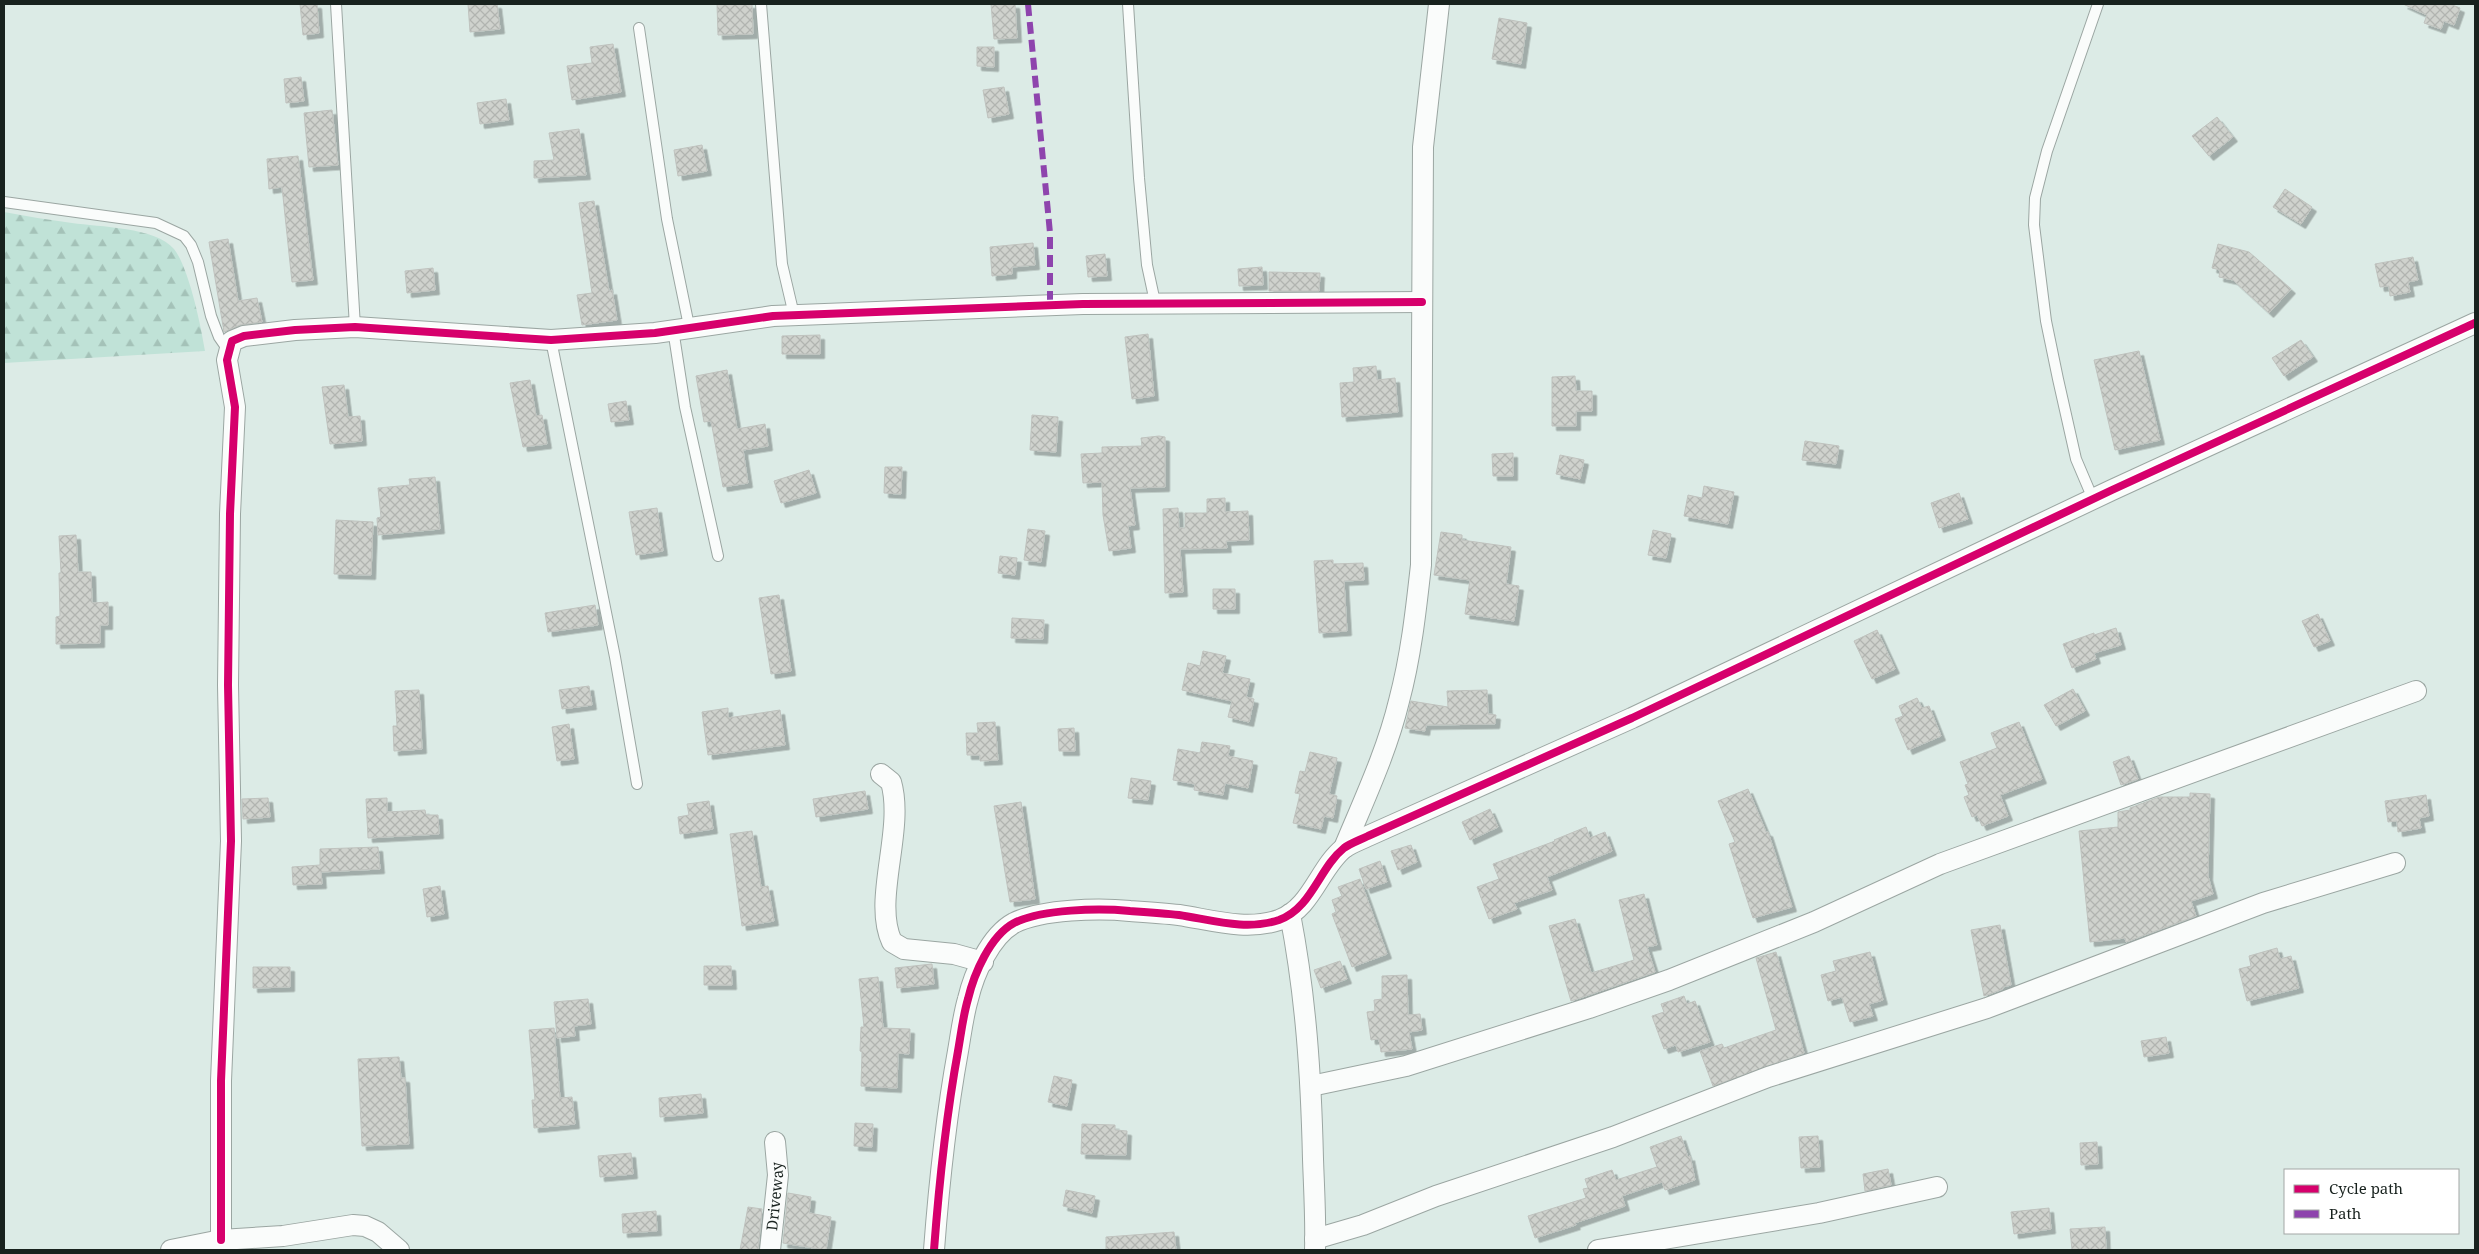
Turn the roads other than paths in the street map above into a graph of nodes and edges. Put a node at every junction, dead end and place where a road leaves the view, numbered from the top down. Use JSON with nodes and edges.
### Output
{"nodes":[{"id":1,"x":336,"y":4,"type":"edge"},
{"id":2,"x":761,"y":4,"type":"edge"},
{"id":3,"x":1128,"y":4,"type":"edge"},
{"id":4,"x":1439,"y":4,"type":"edge"},
{"id":5,"x":2098,"y":4,"type":"edge"},
{"id":6,"x":638,"y":28,"type":"dead end"},
{"id":7,"x":4,"y":202,"type":"edge"},
{"id":8,"x":1155,"y":302,"type":"junction"},
{"id":9,"x":1422,"y":302,"type":"junction"},
{"id":10,"x":794,"y":316,"type":"junction"},
{"id":11,"x":2475,"y":323,"type":"edge"},
{"id":12,"x":355,"y":327,"type":"junction"},
{"id":13,"x":681,"y":328,"type":"junction"},
{"id":14,"x":551,"y":340,"type":"junction"},
{"id":15,"x":228,"y":350,"type":"junction"},
{"id":16,"x":2093,"y":499,"type":"junction"},
{"id":17,"x":718,"y":556,"type":"dead end"},
{"id":18,"x":2416,"y":692,"type":"dead end"},
{"id":19,"x":881,"y":774,"type":"dead end"},
{"id":20,"x":637,"y":784,"type":"dead end"},
{"id":21,"x":1344,"y":848,"type":"junction"},
{"id":22,"x":2395,"y":863,"type":"dead end"},
{"id":23,"x":1290,"y":914,"type":"junction"},
{"id":24,"x":983,"y":962,"type":"junction"},
{"id":25,"x":1311,"y":1086,"type":"junction"},
{"id":26,"x":775,"y":1142,"type":"dead end"},
{"id":27,"x":1937,"y":1187,"type":"dead end"},
{"id":28,"x":221,"y":1240,"type":"junction"},
{"id":29,"x":1315,"y":1244,"type":"edge"},
{"id":30,"x":171,"y":1250,"type":"edge"},
{"id":31,"x":399,"y":1250,"type":"edge"},
{"id":32,"x":770,"y":1250,"type":"edge"},
{"id":33,"x":934,"y":1250,"type":"edge"},
{"id":34,"x":1598,"y":1250,"type":"edge"}],
"edges":[{"from":1,"to":12,"type":"lane"},
{"from":2,"to":10,"type":"lane"},
{"from":3,"to":8,"type":"lane"},
{"from":4,"to":9,"type":"street"},
{"from":5,"to":16,"type":"lane"},
{"from":6,"to":13,"type":"lane"},
{"from":7,"to":15,"type":"lane"},
{"from":8,"to":9,"type":"street"},
{"from":8,"to":10,"type":"street"},
{"from":9,"to":21,"type":"street"},
{"from":10,"to":13,"type":"street"},
{"from":11,"to":16,"type":"street"},
{"from":12,"to":14,"type":"street"},
{"from":12,"to":15,"type":"street"},
{"from":13,"to":14,"type":"street"},
{"from":13,"to":17,"type":"lane"},
{"from":14,"to":20,"type":"lane"},
{"from":15,"to":28,"type":"street"},
{"from":16,"to":21,"type":"street"},
{"from":18,"to":25,"type":"street"},
{"from":19,"to":24,"type":"street"},
{"from":21,"to":23,"type":"street"},
{"from":22,"to":29,"type":"street"},
{"from":23,"to":24,"type":"street"},
{"from":23,"to":25,"type":"street"},
{"from":24,"to":33,"type":"street"},
{"from":25,"to":29,"type":"street"},
{"from":26,"to":32,"type":"street","name":"Driveway"},
{"from":27,"to":34,"type":"street"},
{"from":28,"to":30,"type":"street"},
{"from":28,"to":31,"type":"street"}]}
